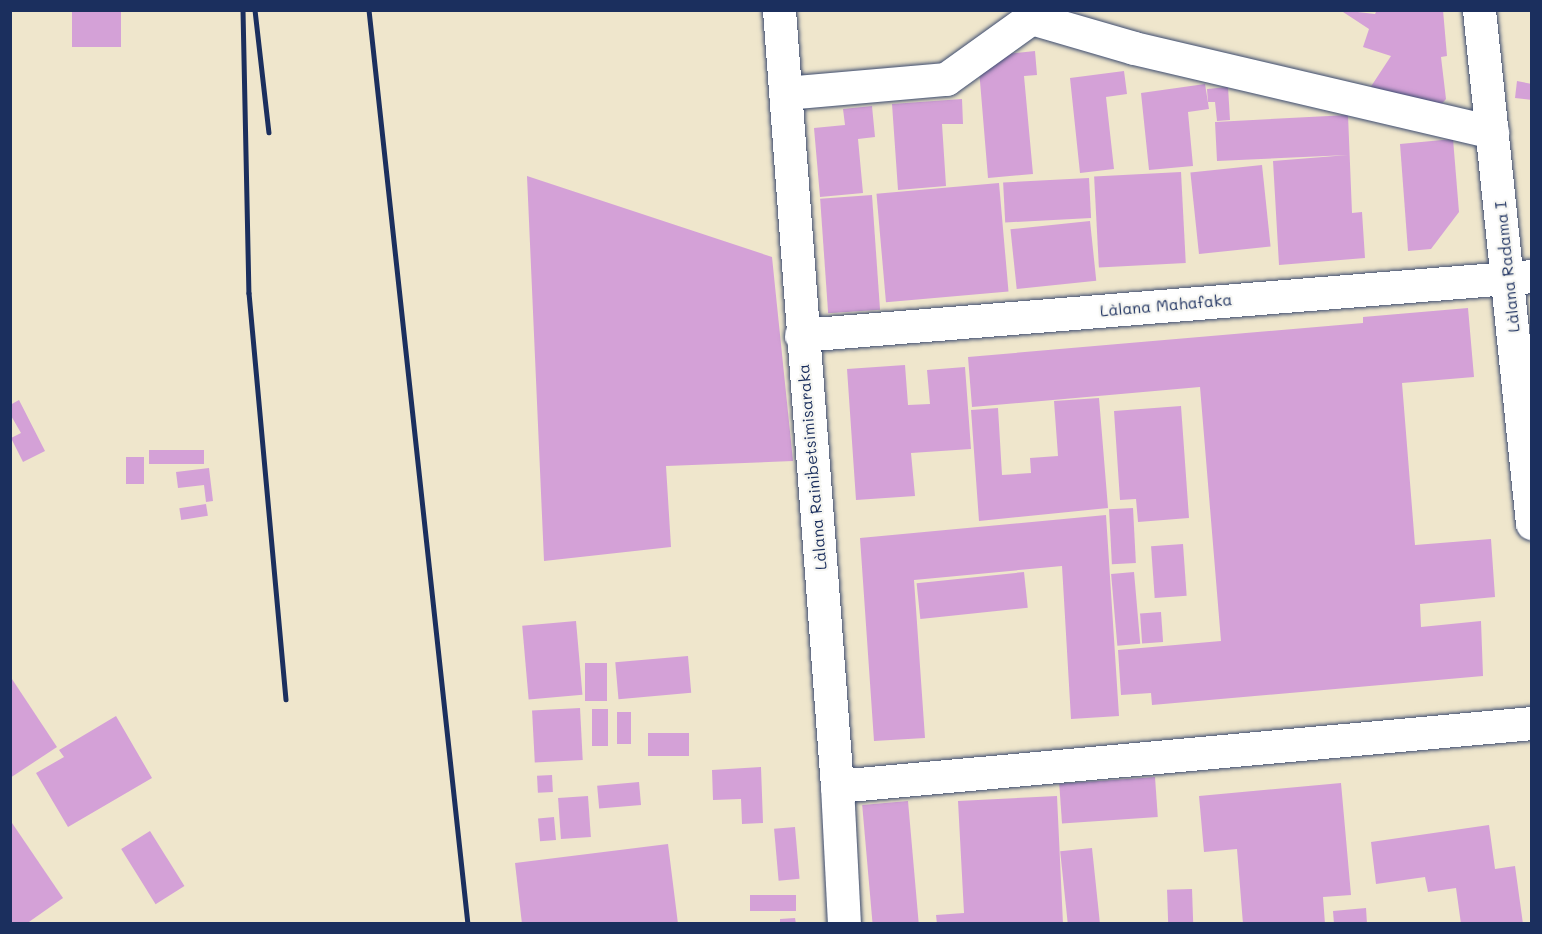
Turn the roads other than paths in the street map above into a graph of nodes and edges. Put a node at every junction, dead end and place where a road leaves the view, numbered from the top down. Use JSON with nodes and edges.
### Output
{"nodes":[{"id":1,"x":779,"y":10,"type":"edge"},
{"id":2,"x":1479,"y":10,"type":"edge"},
{"id":3,"x":785,"y":93,"type":"junction"},
{"id":4,"x":1492,"y":132,"type":"junction"},
{"id":5,"x":1520,"y":277,"type":"edge"},
{"id":6,"x":801,"y":335,"type":"junction"},
{"id":7,"x":1529,"y":487,"type":"edge"},
{"id":8,"x":1532,"y":523,"type":"edge"},
{"id":9,"x":1532,"y":723,"type":"edge"},
{"id":10,"x":837,"y":786,"type":"junction"},
{"id":11,"x":844,"y":924,"type":"edge"}],
"edges":[{"from":1,"to":3,"type":"street","name":"Làlana Rainibetsimisaraka"},
{"from":2,"to":4,"type":"street","name":"Làlana Radama I"},
{"from":3,"to":4,"type":"street"},
{"from":3,"to":6,"type":"street","name":"Làlana Rainibetsimisaraka"},
{"from":4,"to":5,"type":"street","name":"Làlana Radama I"},
{"from":5,"to":6,"type":"street","name":"Làlana Mahafaka"},
{"from":5,"to":7,"type":"street","name":"Làlana Radama I"},
{"from":6,"to":10,"type":"street","name":"Làlana Rainibetsimisaraka"},
{"from":7,"to":8,"type":"street","name":"Làlana Radama I"},
{"from":9,"to":10,"type":"street"},
{"from":10,"to":11,"type":"street","name":"Làlana Rainibetsimisaraka"}]}
